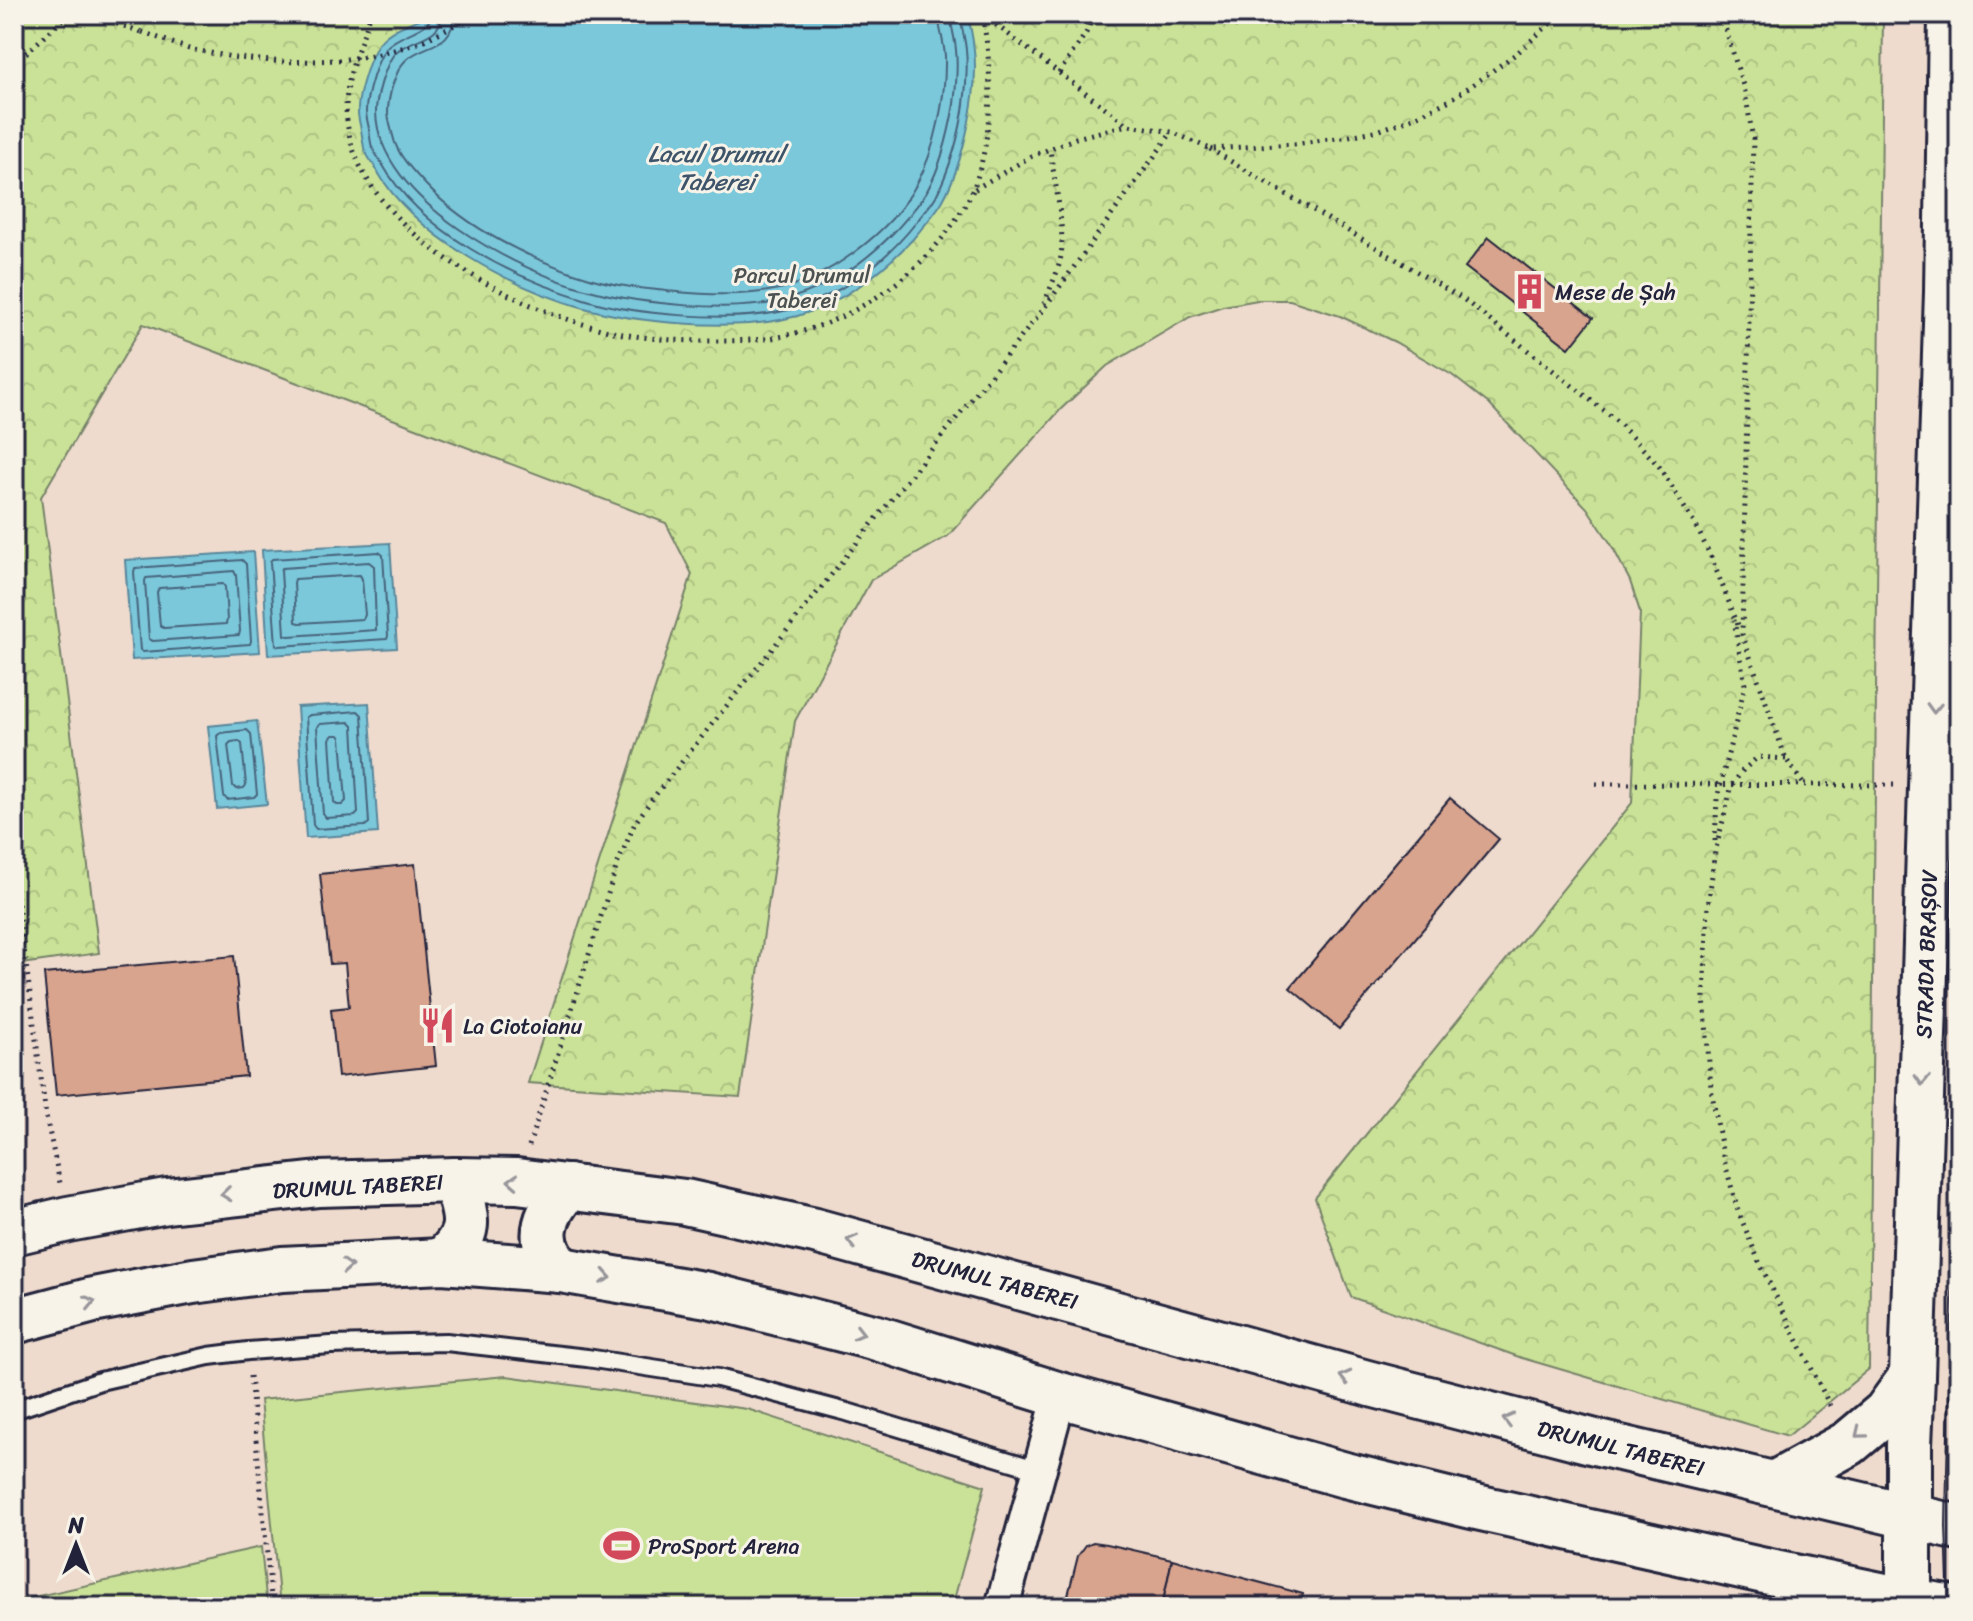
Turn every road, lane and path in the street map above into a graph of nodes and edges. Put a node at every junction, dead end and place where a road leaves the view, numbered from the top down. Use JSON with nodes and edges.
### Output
{"nodes":[{"id":1,"x":69,"y":14,"type":"edge"},
{"id":2,"x":86,"y":14,"type":"edge"},
{"id":3,"x":476,"y":14,"type":"edge"},
{"id":4,"x":982,"y":14,"type":"edge"},
{"id":5,"x":1094,"y":14,"type":"edge"},
{"id":6,"x":1561,"y":14,"type":"edge"},
{"id":7,"x":1721,"y":14,"type":"edge"},
{"id":8,"x":1951,"y":14,"type":"edge"},
{"id":9,"x":371,"y":15,"type":"edge"},
{"id":10,"x":14,"y":64,"type":"edge"},
{"id":11,"x":1059,"y":73,"type":"junction"},
{"id":12,"x":1128,"y":125,"type":"junction"},
{"id":13,"x":1172,"y":132,"type":"junction"},
{"id":14,"x":1050,"y":149,"type":"junction"},
{"id":15,"x":1210,"y":149,"type":"junction"},
{"id":16,"x":973,"y":190,"type":"junction"},
{"id":17,"x":1042,"y":311,"type":"junction"},
{"id":18,"x":1731,"y":607,"type":"junction"},
{"id":19,"x":1742,"y":634,"type":"junction"},
{"id":20,"x":1786,"y":759,"type":"junction"},
{"id":21,"x":1596,"y":784,"type":"dead end"},
{"id":22,"x":1732,"y":785,"type":"junction"},
{"id":23,"x":1804,"y":785,"type":"junction"},
{"id":24,"x":1896,"y":785,"type":"dead end"},
{"id":25,"x":1715,"y":852,"type":"junction"},
{"id":26,"x":14,"y":872,"type":"edge"},
{"id":27,"x":455,"y":1180,"type":"junction"},
{"id":28,"x":517,"y":1181,"type":"junction"},
{"id":29,"x":568,"y":1187,"type":"junction"},
{"id":30,"x":68,"y":1219,"type":"junction"},
{"id":31,"x":14,"y":1232,"type":"edge"},
{"id":32,"x":442,"y":1261,"type":"junction"},
{"id":33,"x":561,"y":1270,"type":"junction"},
{"id":34,"x":14,"y":1321,"type":"edge"},
{"id":35,"x":248,"y":1351,"type":"junction"},
{"id":36,"x":1912,"y":1376,"type":"junction"},
{"id":37,"x":1060,"y":1395,"type":"junction"},
{"id":38,"x":14,"y":1410,"type":"edge"},
{"id":39,"x":1832,"y":1410,"type":"dead end"},
{"id":40,"x":1039,"y":1470,"type":"junction"},
{"id":41,"x":1774,"y":1484,"type":"junction"},
{"id":42,"x":1908,"y":1517,"type":"junction"},
{"id":43,"x":1959,"y":1528,"type":"edge"},
{"id":44,"x":1760,"y":1570,"type":"junction"},
{"id":45,"x":1922,"y":1605,"type":"edge"},
{"id":46,"x":272,"y":1607,"type":"edge"},
{"id":47,"x":1002,"y":1607,"type":"edge"},
{"id":48,"x":1795,"y":1607,"type":"edge"}],
"edges":[{"from":1,"to":10,"type":"path"},
{"from":2,"to":3,"type":"path","bridge":true},
{"from":4,"to":11,"type":"path"},
{"from":4,"to":16,"type":"path"},
{"from":5,"to":11,"type":"path"},
{"from":6,"to":15,"type":"path"},
{"from":7,"to":19,"type":"path"},
{"from":8,"to":36,"type":"main road","name":"STRADA BRAȘOV","one_way":true},
{"from":9,"to":16,"type":"path"},
{"from":11,"to":12,"type":"path"},
{"from":12,"to":13,"type":"path"},
{"from":12,"to":14,"type":"path"},
{"from":13,"to":15,"type":"path"},
{"from":13,"to":17,"type":"path"},
{"from":14,"to":16,"type":"path"},
{"from":14,"to":17,"type":"path"},
{"from":15,"to":18,"type":"path"},
{"from":17,"to":28,"type":"path"},
{"from":18,"to":19,"type":"path"},
{"from":18,"to":25,"type":"path"},
{"from":19,"to":20,"type":"path"},
{"from":20,"to":22,"type":"path"},
{"from":20,"to":23,"type":"path"},
{"from":21,"to":22,"type":"path"},
{"from":22,"to":23,"type":"path"},
{"from":22,"to":25,"type":"path"},
{"from":23,"to":24,"type":"path"},
{"from":25,"to":39,"type":"path"},
{"from":26,"to":30,"type":"path"},
{"from":28,"to":27,"type":"main road","name":"DRUMUL TABEREI","one_way":true},
{"from":27,"to":30,"type":"main road","name":"DRUMUL TABEREI","one_way":true},
{"from":27,"to":32,"type":"main road"},
{"from":28,"to":29,"type":"main road","name":"DRUMUL TABEREI"},
{"from":29,"to":33,"type":"main road"},
{"from":41,"to":29,"type":"main road","name":"DRUMUL TABEREI","one_way":true},
{"from":30,"to":31,"type":"main road","name":"DRUMUL TABEREI"},
{"from":32,"to":33,"type":"main road"},
{"from":34,"to":32,"type":"main road","one_way":true},
{"from":33,"to":37,"type":"main road","one_way":true},
{"from":35,"to":38,"type":"lane"},
{"from":35,"to":40,"type":"lane"},
{"from":35,"to":46,"type":"path"},
{"from":36,"to":41,"type":"main road","one_way":true},
{"from":36,"to":42,"type":"main road","name":"STRADA BRAȘOV"},
{"from":37,"to":40,"type":"street"},
{"from":37,"to":44,"type":"main road"},
{"from":40,"to":47,"type":"street"},
{"from":41,"to":42,"type":"main road","name":"DRUMUL TABEREI"},
{"from":42,"to":43,"type":"main road","name":"DRUMUL TABEREI"},
{"from":42,"to":45,"type":"main road","name":"STRADA BRAȘOV"},
{"from":44,"to":45,"type":"main road"},
{"from":44,"to":48,"type":"main road"}]}
